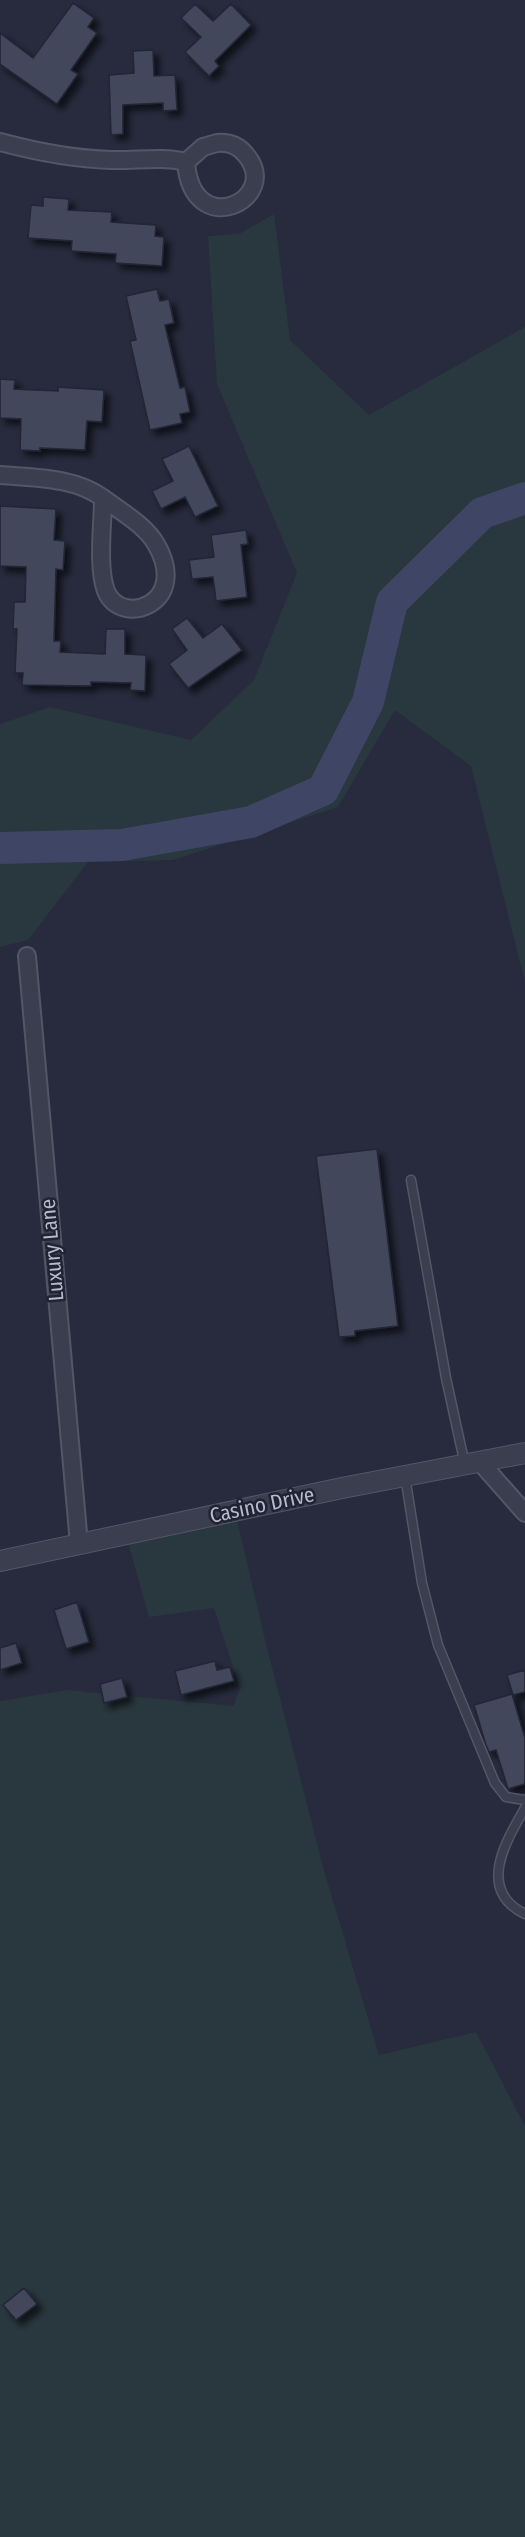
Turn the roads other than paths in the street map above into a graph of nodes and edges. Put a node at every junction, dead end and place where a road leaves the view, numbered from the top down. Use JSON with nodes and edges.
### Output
{"nodes":[{"id":1,"x":0,"y":142,"type":"edge"},
{"id":2,"x":186,"y":162,"type":"junction"},
{"id":3,"x":0,"y":475,"type":"edge"},
{"id":4,"x":103,"y":498,"type":"junction"},
{"id":5,"x":27,"y":956,"type":"dead end"},
{"id":6,"x":411,"y":1180,"type":"dead end"},
{"id":7,"x":525,"y":1453,"type":"edge"},
{"id":8,"x":473,"y":1463,"type":"junction"},
{"id":9,"x":405,"y":1476,"type":"junction"},
{"id":10,"x":525,"y":1513,"type":"edge"},
{"id":11,"x":79,"y":1544,"type":"junction"},
{"id":12,"x":0,"y":1561,"type":"edge"},
{"id":13,"x":525,"y":1800,"type":"edge"},
{"id":14,"x":525,"y":1808,"type":"edge"},
{"id":15,"x":525,"y":1914,"type":"edge"}],
"edges":[{"from":1,"to":2,"type":"street"},
{"from":2,"to":2,"type":"street"},
{"from":3,"to":4,"type":"street"},
{"from":4,"to":4,"type":"street"},
{"from":5,"to":11,"type":"street","name":"Luxury Lane"},
{"from":6,"to":8,"type":"lane"},
{"from":7,"to":8,"type":"street","name":"Casino Drive"},
{"from":8,"to":9,"type":"street","name":"Casino Drive"},
{"from":8,"to":10,"type":"street"},
{"from":9,"to":11,"type":"street","name":"Casino Drive"},
{"from":9,"to":13,"type":"lane"},
{"from":11,"to":12,"type":"street","name":"Casino Drive"},
{"from":14,"to":15,"type":"lane"}]}
